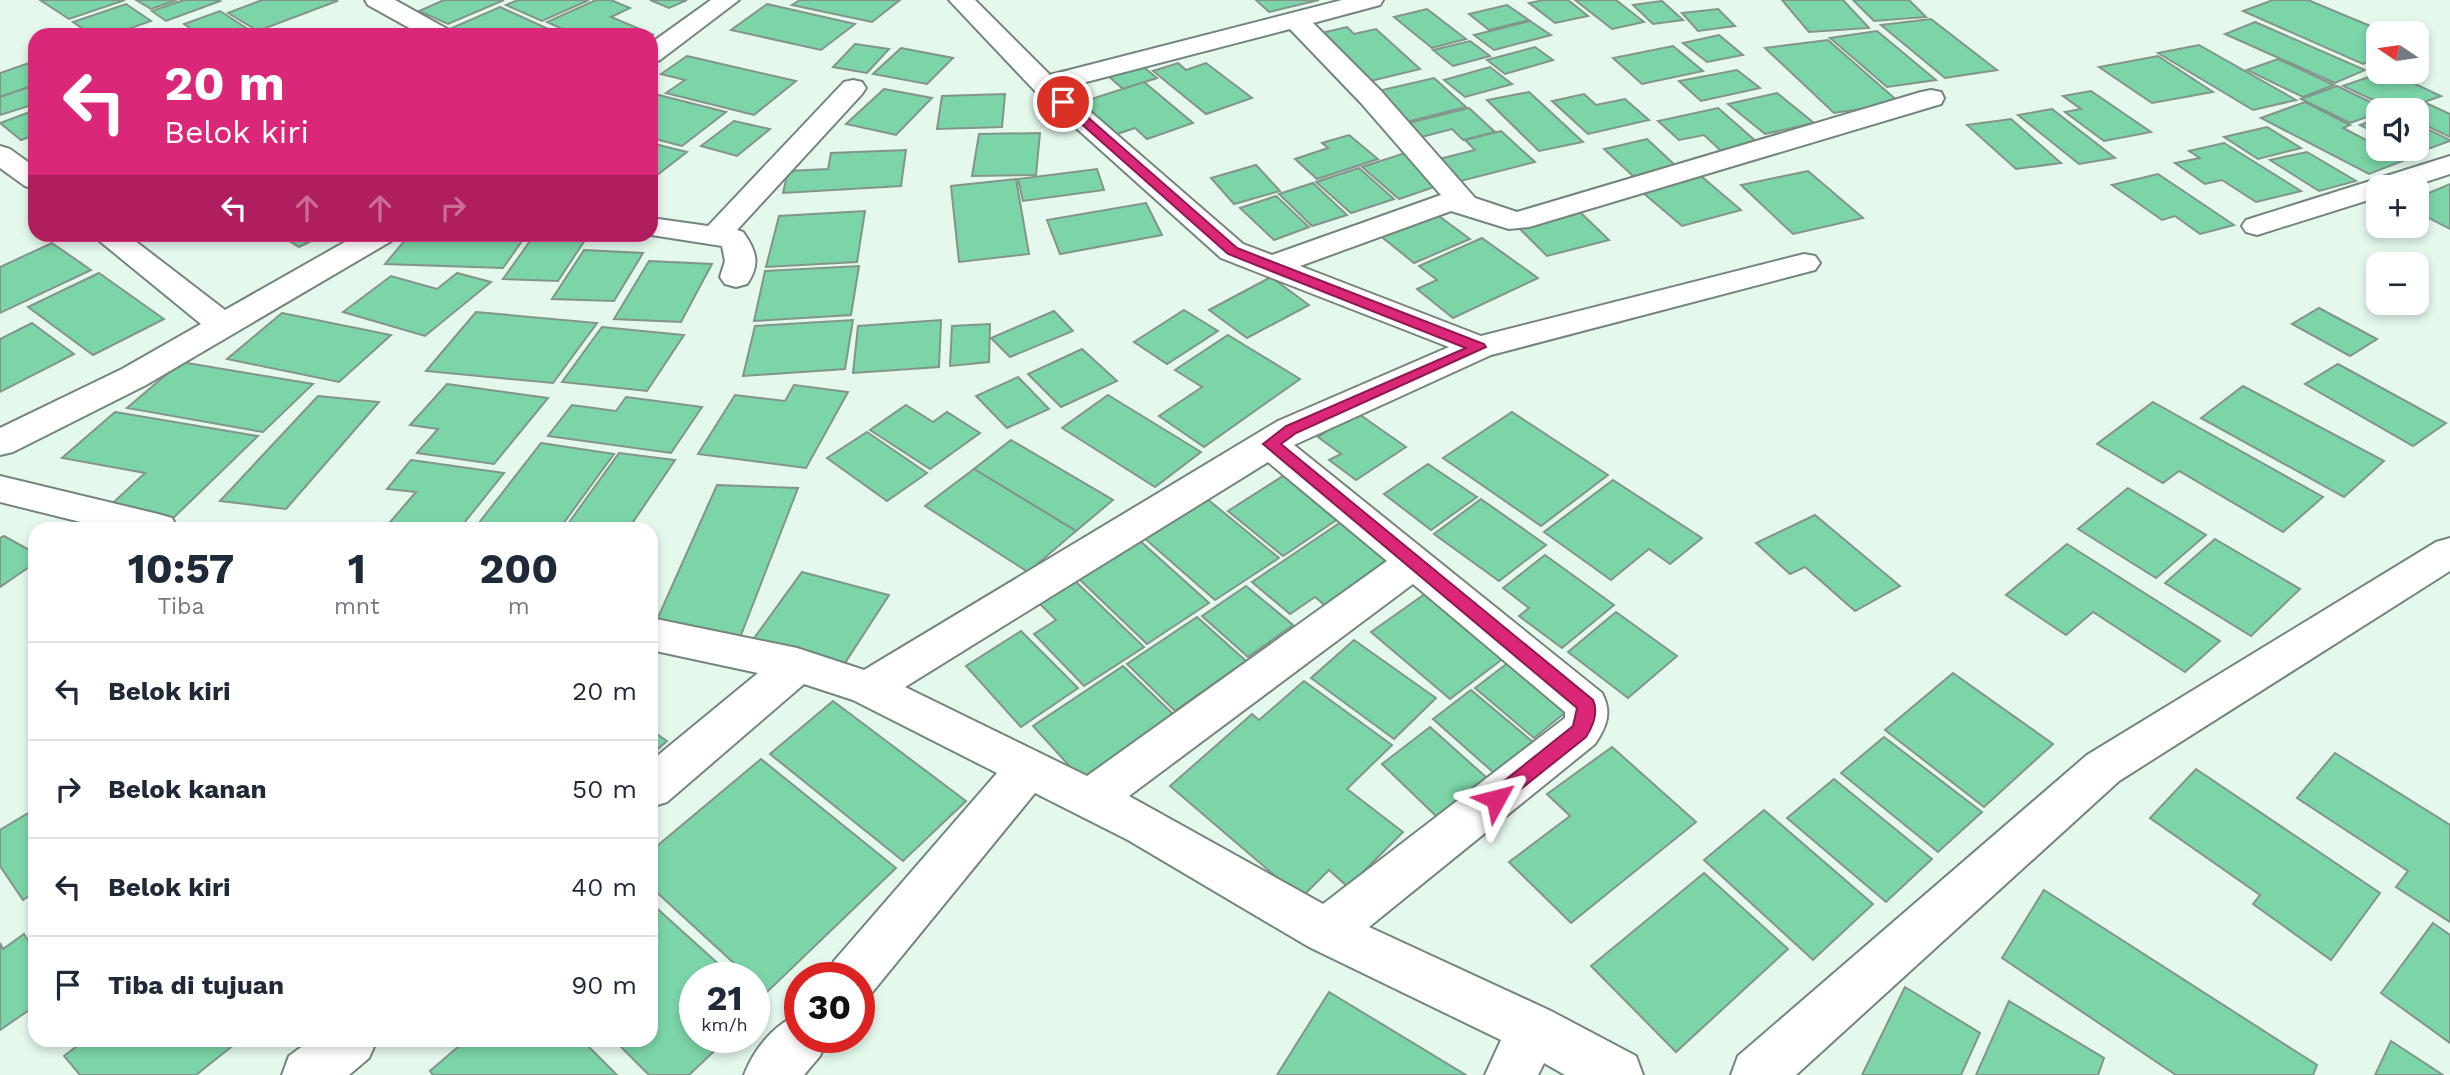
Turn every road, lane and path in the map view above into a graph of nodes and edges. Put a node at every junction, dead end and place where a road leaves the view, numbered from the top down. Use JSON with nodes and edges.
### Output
{"nodes":[{"id":1,"x":377,"y":0,"type":"edge"},
{"id":2,"x":727,"y":0,"type":"edge"},
{"id":3,"x":961,"y":0,"type":"edge"},
{"id":4,"x":1371,"y":0,"type":"edge"},
{"id":5,"x":1295,"y":19,"type":"junction"},
{"id":6,"x":427,"y":28,"type":"edge"},
{"id":7,"x":658,"y":50,"type":"edge"},
{"id":8,"x":1044,"y":85,"type":"junction"},
{"id":9,"x":853,"y":88,"type":"dead end"},
{"id":10,"x":1931,"y":98,"type":"dead end"},
{"id":11,"x":0,"y":155,"type":"edge"},
{"id":12,"x":2450,"y":165,"type":"edge"},
{"id":13,"x":28,"y":175,"type":"edge"},
{"id":14,"x":2419,"y":175,"type":"edge"},
{"id":15,"x":2366,"y":192,"type":"edge"},
{"id":16,"x":1463,"y":202,"type":"junction"},
{"id":17,"x":2257,"y":226,"type":"dead end"},
{"id":18,"x":658,"y":228,"type":"edge"},
{"id":19,"x":716,"y":235,"type":"junction"},
{"id":20,"x":116,"y":242,"type":"edge"},
{"id":21,"x":368,"y":242,"type":"edge"},
{"id":22,"x":1804,"y":263,"type":"dead end"},
{"id":23,"x":1272,"y":266,"type":"junction"},
{"id":24,"x":736,"y":277,"type":"dead end"},
{"id":25,"x":223,"y":326,"type":"junction"},
{"id":26,"x":1479,"y":347,"type":"junction"},
{"id":27,"x":0,"y":443,"type":"edge"},
{"id":28,"x":1270,"y":444,"type":"junction"},
{"id":29,"x":0,"y":489,"type":"edge"},
{"id":30,"x":134,"y":522,"type":"edge"},
{"id":31,"x":2450,"y":552,"type":"edge"},
{"id":32,"x":1415,"y":562,"type":"junction"},
{"id":33,"x":658,"y":635,"type":"edge"},
{"id":34,"x":797,"y":665,"type":"junction"},
{"id":35,"x":868,"y":688,"type":"junction"},
{"id":36,"x":1027,"y":770,"type":"junction"},
{"id":37,"x":658,"y":782,"type":"edge"},
{"id":38,"x":1089,"y":800,"type":"junction"},
{"id":39,"x":1326,"y":930,"type":"junction"},
{"id":40,"x":865,"y":962,"type":"edge"},
{"id":41,"x":1533,"y":1029,"type":"junction"},
{"id":42,"x":342,"y":1047,"type":"edge"},
{"id":43,"x":789,"y":1053,"type":"edge"},
{"id":44,"x":308,"y":1075,"type":"edge"},
{"id":45,"x":770,"y":1075,"type":"edge"},
{"id":46,"x":1511,"y":1075,"type":"edge"},
{"id":47,"x":1617,"y":1075,"type":"edge"},
{"id":48,"x":1757,"y":1075,"type":"edge"}],
"edges":[{"from":1,"to":6,"type":"street"},
{"from":2,"to":7,"type":"street"},
{"from":3,"to":8,"type":"street"},
{"from":4,"to":5,"type":"street"},
{"from":5,"to":8,"type":"street"},
{"from":5,"to":16,"type":"street"},
{"from":8,"to":23,"type":"street"},
{"from":9,"to":19,"type":"street"},
{"from":10,"to":16,"type":"street"},
{"from":11,"to":13,"type":"street"},
{"from":12,"to":14,"type":"street"},
{"from":15,"to":17,"type":"street"},
{"from":16,"to":23,"type":"street"},
{"from":18,"to":19,"type":"street"},
{"from":19,"to":24,"type":"street"},
{"from":20,"to":25,"type":"street"},
{"from":21,"to":25,"type":"street"},
{"from":22,"to":26,"type":"street"},
{"from":23,"to":26,"type":"street"},
{"from":25,"to":27,"type":"street"},
{"from":26,"to":28,"type":"street"},
{"from":28,"to":32,"type":"street"},
{"from":28,"to":35,"type":"street"},
{"from":29,"to":30,"type":"street"},
{"from":31,"to":48,"type":"street"},
{"from":32,"to":38,"type":"street"},
{"from":32,"to":39,"type":"street"},
{"from":33,"to":34,"type":"street"},
{"from":34,"to":35,"type":"street"},
{"from":34,"to":37,"type":"street"},
{"from":35,"to":36,"type":"street"},
{"from":36,"to":38,"type":"street"},
{"from":36,"to":40,"type":"street"},
{"from":38,"to":39,"type":"street"},
{"from":39,"to":41,"type":"street"},
{"from":41,"to":46,"type":"street"},
{"from":41,"to":47,"type":"street"},
{"from":42,"to":44,"type":"street"},
{"from":43,"to":45,"type":"street"}]}
